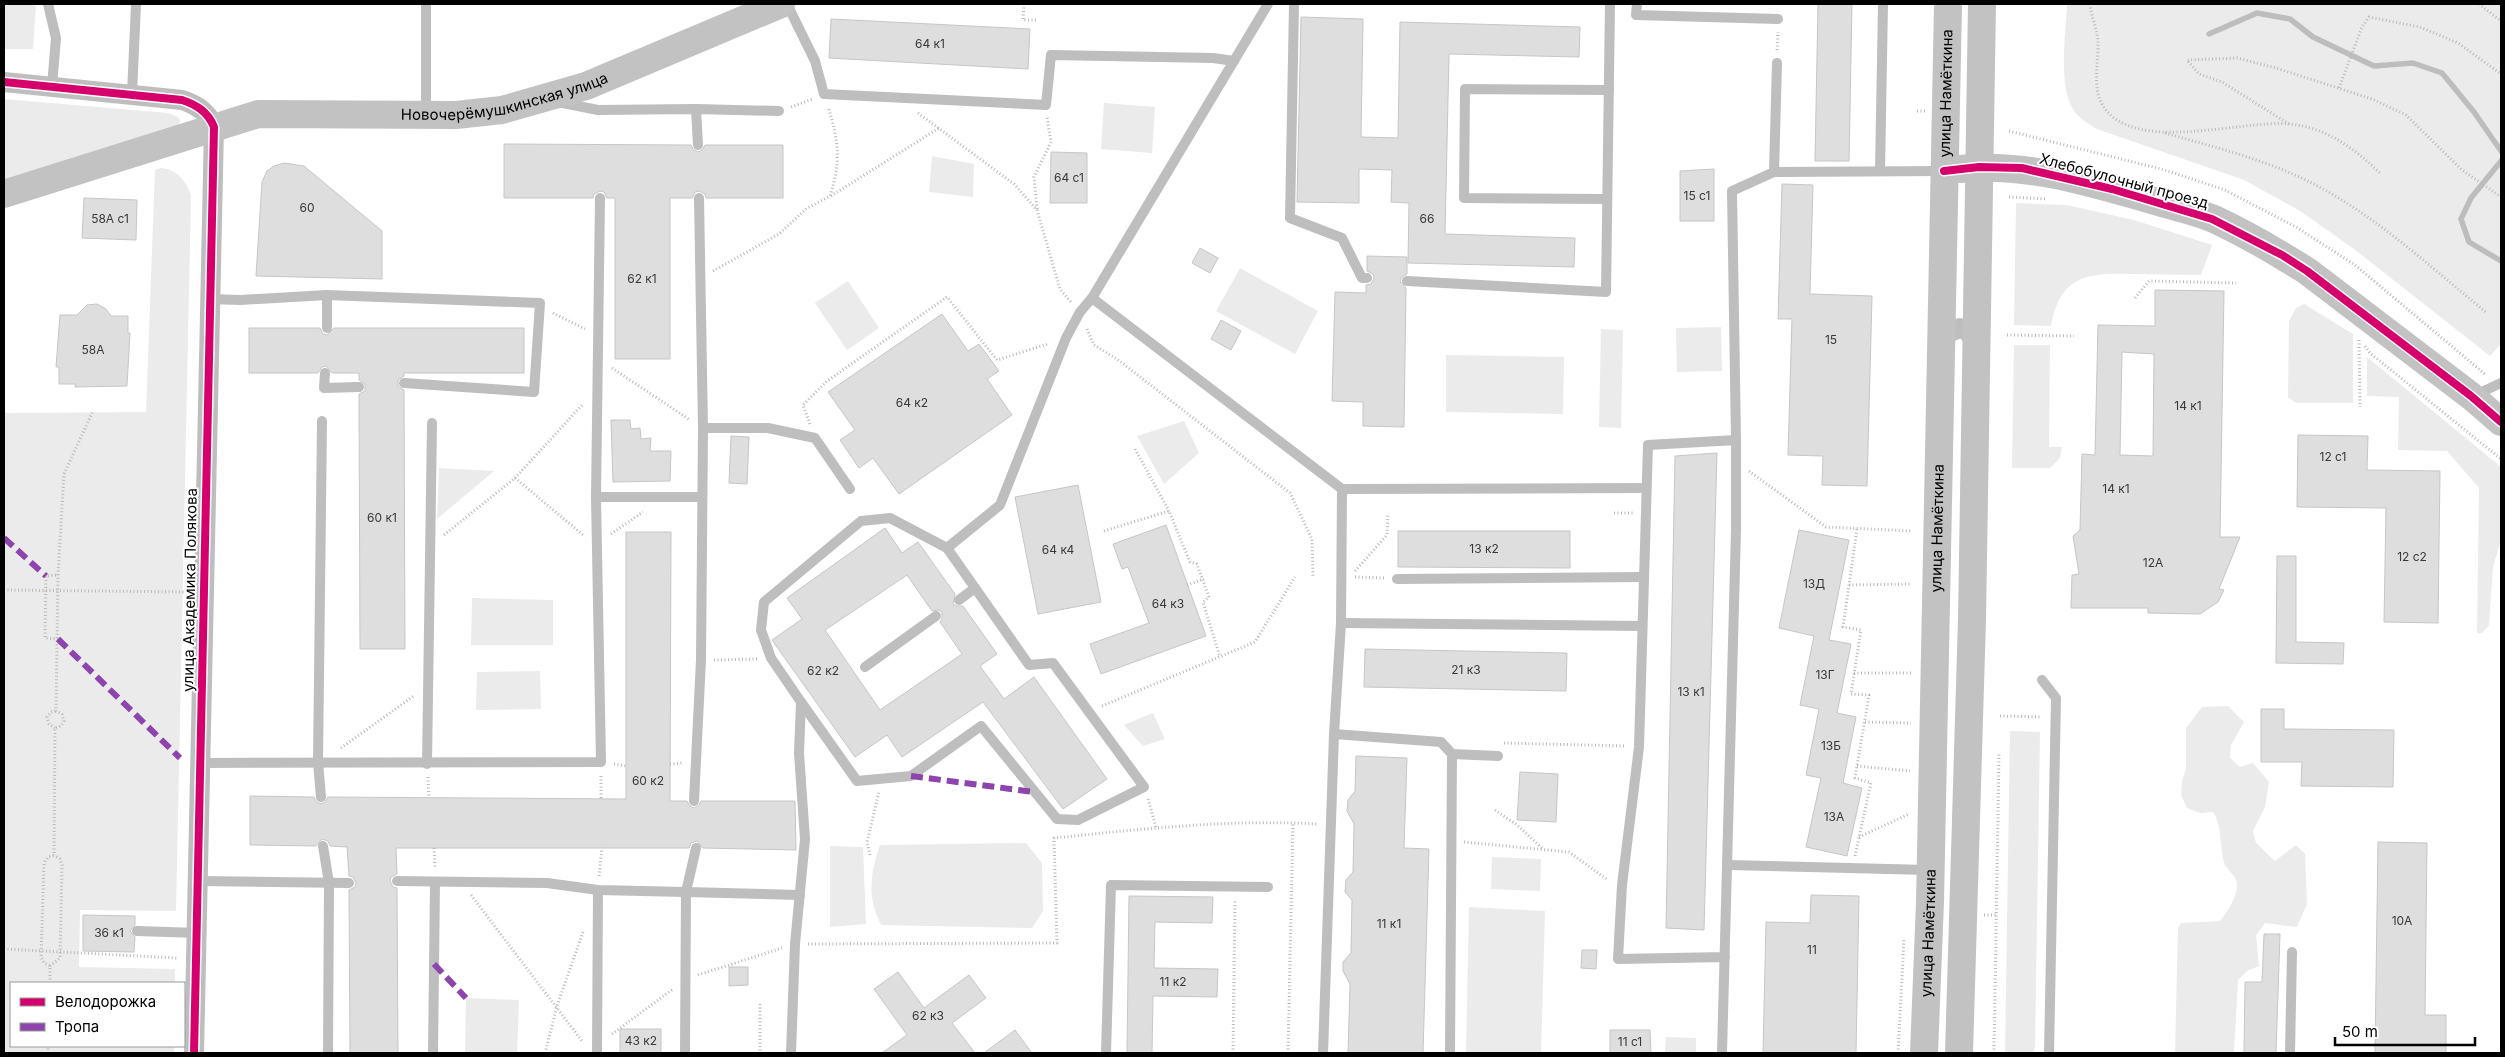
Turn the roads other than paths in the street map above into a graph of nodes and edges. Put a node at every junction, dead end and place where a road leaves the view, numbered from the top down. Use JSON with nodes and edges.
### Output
{"nodes":[{"id":1,"x":48,"y":4,"type":"edge"},
{"id":2,"x":136,"y":4,"type":"edge"},
{"id":3,"x":426,"y":4,"type":"edge"},
{"id":4,"x":781,"y":4,"type":"edge"},
{"id":5,"x":787,"y":4,"type":"edge"},
{"id":6,"x":1268,"y":4,"type":"edge"},
{"id":7,"x":1294,"y":4,"type":"edge"},
{"id":8,"x":1610,"y":4,"type":"edge"},
{"id":9,"x":1637,"y":4,"type":"edge"},
{"id":10,"x":1883,"y":4,"type":"edge"},
{"id":11,"x":1948,"y":4,"type":"edge"},
{"id":12,"x":1982,"y":4,"type":"edge"},
{"id":13,"x":1778,"y":19,"type":"road end"},
{"id":14,"x":1234,"y":61,"type":"junction"},
{"id":15,"x":1777,"y":64,"type":"road end"},
{"id":16,"x":4,"y":82,"type":"edge"},
{"id":17,"x":52,"y":86,"type":"junction"},
{"id":18,"x":1609,"y":90,"type":"junction"},
{"id":19,"x":132,"y":94,"type":"junction"},
{"id":20,"x":540,"y":99,"type":"junction"},
{"id":21,"x":696,"y":109,"type":"junction"},
{"id":22,"x":779,"y":111,"type":"road end"},
{"id":23,"x":426,"y":114,"type":"junction"},
{"id":24,"x":214,"y":128,"type":"junction"},
{"id":25,"x":698,"y":145,"type":"dead end"},
{"id":26,"x":1979,"y":167,"type":"junction"},
{"id":27,"x":1944,"y":171,"type":"junction"},
{"id":28,"x":1774,"y":172,"type":"junction"},
{"id":29,"x":1880,"y":172,"type":"junction"},
{"id":30,"x":4,"y":194,"type":"edge"},
{"id":31,"x":600,"y":198,"type":"dead end"},
{"id":32,"x":699,"y":198,"type":"dead end"},
{"id":33,"x":1607,"y":199,"type":"junction"},
{"id":34,"x":1366,"y":278,"type":"dead end"},
{"id":35,"x":1407,"y":280,"type":"dead end"},
{"id":36,"x":327,"y":295,"type":"junction"},
{"id":37,"x":1092,"y":298,"type":"junction"},
{"id":38,"x":209,"y":299,"type":"junction"},
{"id":39,"x":327,"y":328,"type":"dead end"},
{"id":40,"x":1976,"y":343,"type":"junction"},
{"id":41,"x":1942,"y":344,"type":"junction"},
{"id":42,"x":326,"y":373,"type":"dead end"},
{"id":43,"x":404,"y":383,"type":"dead end"},
{"id":44,"x":2501,"y":383,"type":"edge"},
{"id":45,"x":359,"y":387,"type":"dead end"},
{"id":46,"x":2471,"y":396,"type":"junction"},
{"id":47,"x":322,"y":421,"type":"dead end"},
{"id":48,"x":2501,"y":422,"type":"edge"},
{"id":49,"x":432,"y":423,"type":"dead end"},
{"id":50,"x":703,"y":428,"type":"junction"},
{"id":51,"x":1736,"y":440,"type":"junction"},
{"id":52,"x":1645,"y":488,"type":"junction"},
{"id":53,"x":850,"y":489,"type":"dead end"},
{"id":54,"x":1342,"y":489,"type":"junction"},
{"id":55,"x":596,"y":497,"type":"junction"},
{"id":56,"x":700,"y":497,"type":"junction"},
{"id":57,"x":947,"y":548,"type":"junction"},
{"id":58,"x":1644,"y":577,"type":"junction"},
{"id":59,"x":1397,"y":579,"type":"road end"},
{"id":60,"x":975,"y":588,"type":"junction"},
{"id":61,"x":959,"y":600,"type":"dead end"},
{"id":62,"x":936,"y":616,"type":"dead end"},
{"id":63,"x":1342,"y":623,"type":"junction"},
{"id":64,"x":1642,"y":626,"type":"junction"},
{"id":65,"x":865,"y":667,"type":"dead end"},
{"id":66,"x":2042,"y":680,"type":"dead end"},
{"id":67,"x":801,"y":702,"type":"junction"},
{"id":68,"x":1334,"y":734,"type":"junction"},
{"id":69,"x":1452,"y":754,"type":"junction"},
{"id":70,"x":1498,"y":756,"type":"dead end"},
{"id":71,"x":319,"y":762,"type":"junction"},
{"id":72,"x":200,"y":763,"type":"junction"},
{"id":73,"x":427,"y":764,"type":"junction"},
{"id":74,"x":321,"y":797,"type":"dead end"},
{"id":75,"x":694,"y":801,"type":"dead end"},
{"id":76,"x":324,"y":846,"type":"dead end"},
{"id":77,"x":696,"y":848,"type":"dead end"},
{"id":78,"x":1728,"y":865,"type":"junction"},
{"id":79,"x":1930,"y":870,"type":"junction"},
{"id":80,"x":200,"y":881,"type":"junction"},
{"id":81,"x":397,"y":881,"type":"dead end"},
{"id":82,"x":435,"y":882,"type":"junction"},
{"id":83,"x":329,"y":883,"type":"junction"},
{"id":84,"x":349,"y":883,"type":"dead end"},
{"id":85,"x":1268,"y":887,"type":"dead end"},
{"id":86,"x":598,"y":890,"type":"junction"},
{"id":87,"x":686,"y":892,"type":"junction"},
{"id":88,"x":800,"y":895,"type":"junction"},
{"id":89,"x":137,"y":931,"type":"dead end"},
{"id":90,"x":198,"y":933,"type":"junction"},
{"id":91,"x":2292,"y":952,"type":"dead end"},
{"id":92,"x":1725,"y":957,"type":"junction"},
{"id":93,"x":597,"y":1051,"type":"edge"},
{"id":94,"x":194,"y":1053,"type":"edge"},
{"id":95,"x":328,"y":1053,"type":"edge"},
{"id":96,"x":433,"y":1053,"type":"edge"},
{"id":97,"x":685,"y":1053,"type":"edge"},
{"id":98,"x":791,"y":1053,"type":"edge"},
{"id":99,"x":1106,"y":1053,"type":"edge"},
{"id":100,"x":1323,"y":1053,"type":"edge"},
{"id":101,"x":1450,"y":1053,"type":"edge"},
{"id":102,"x":1722,"y":1053,"type":"edge"},
{"id":103,"x":1924,"y":1053,"type":"edge"},
{"id":104,"x":1959,"y":1053,"type":"edge"},
{"id":105,"x":2049,"y":1053,"type":"edge"},
{"id":106,"x":2290,"y":1053,"type":"edge"}],
"edges":[{"from":1,"to":17,"type":"lane"},
{"from":2,"to":19,"type":"lane"},
{"from":3,"to":23,"type":"lane"},
{"from":4,"to":20,"type":"main road","name":"Новочерёмушкинская улица"},
{"from":5,"to":14,"type":"lane"},
{"from":6,"to":14,"type":"lane"},
{"from":7,"to":34,"type":"lane"},
{"from":8,"to":18,"type":"lane"},
{"from":9,"to":13,"type":"lane"},
{"from":10,"to":29,"type":"lane"},
{"from":11,"to":27,"type":"main road","name":"улица Намёткина"},
{"from":12,"to":26,"type":"main road"},
{"from":14,"to":37,"type":"lane"},
{"from":15,"to":28,"type":"lane"},
{"from":16,"to":17,"type":"street"},
{"from":17,"to":19,"type":"street"},
{"from":18,"to":33,"type":"lane"},
{"from":18,"to":33,"type":"lane"},
{"from":19,"to":24,"type":"street"},
{"from":20,"to":21,"type":"lane"},
{"from":20,"to":23,"type":"main road","name":"Новочерёмушкинская улица"},
{"from":21,"to":22,"type":"lane"},
{"from":21,"to":25,"type":"lane"},
{"from":23,"to":24,"type":"main road","name":"Новочерёмушкинская улица"},
{"from":24,"to":30,"type":"main road","name":"Новочерёмушкинская улица"},
{"from":24,"to":38,"type":"street","name":"улица Академика Полякова"},
{"from":26,"to":27,"type":"main road","name":"Хлебобулочный проезд"},
{"from":26,"to":40,"type":"main road"},
{"from":26,"to":46,"type":"main road","name":"Хлебобулочный проезд"},
{"from":27,"to":29,"type":"lane"},
{"from":27,"to":41,"type":"main road","name":"улица Намёткина"},
{"from":28,"to":29,"type":"lane"},
{"from":28,"to":51,"type":"lane"},
{"from":31,"to":55,"type":"lane"},
{"from":32,"to":50,"type":"lane"},
{"from":33,"to":35,"type":"lane"},
{"from":36,"to":38,"type":"lane"},
{"from":36,"to":39,"type":"lane"},
{"from":36,"to":43,"type":"lane"},
{"from":37,"to":54,"type":"lane"},
{"from":37,"to":57,"type":"lane"},
{"from":38,"to":72,"type":"street","name":"улица Академика Полякова"},
{"from":40,"to":41,"type":"street"},
{"from":40,"to":104,"type":"main road"},
{"from":41,"to":79,"type":"main road","name":"улица Намёткина"},
{"from":42,"to":45,"type":"lane"},
{"from":44,"to":46,"type":"lane"},
{"from":46,"to":48,"type":"main road","name":"Хлебобулочный проезд"},
{"from":47,"to":71,"type":"lane"},
{"from":49,"to":73,"type":"lane"},
{"from":50,"to":53,"type":"lane"},
{"from":50,"to":56,"type":"lane"},
{"from":51,"to":52,"type":"lane"},
{"from":51,"to":78,"type":"lane"},
{"from":52,"to":54,"type":"lane"},
{"from":52,"to":58,"type":"lane"},
{"from":54,"to":63,"type":"lane"},
{"from":55,"to":56,"type":"lane"},
{"from":55,"to":73,"type":"lane"},
{"from":56,"to":75,"type":"lane"},
{"from":57,"to":60,"type":"lane"},
{"from":57,"to":67,"type":"lane"},
{"from":58,"to":59,"type":"lane"},
{"from":58,"to":64,"type":"lane"},
{"from":60,"to":61,"type":"lane"},
{"from":60,"to":67,"type":"lane"},
{"from":62,"to":65,"type":"lane"},
{"from":63,"to":64,"type":"lane"},
{"from":63,"to":68,"type":"lane"},
{"from":64,"to":92,"type":"lane"},
{"from":66,"to":105,"type":"lane"},
{"from":67,"to":88,"type":"lane"},
{"from":68,"to":69,"type":"lane"},
{"from":68,"to":100,"type":"lane"},
{"from":69,"to":70,"type":"lane"},
{"from":69,"to":101,"type":"lane"},
{"from":71,"to":72,"type":"lane"},
{"from":71,"to":73,"type":"lane"},
{"from":71,"to":74,"type":"lane"},
{"from":72,"to":80,"type":"street","name":"улица Академика Полякова"},
{"from":76,"to":83,"type":"lane"},
{"from":77,"to":87,"type":"lane"},
{"from":78,"to":79,"type":"lane"},
{"from":78,"to":92,"type":"lane"},
{"from":79,"to":103,"type":"main road","name":"улица Намёткина"},
{"from":80,"to":83,"type":"lane"},
{"from":80,"to":90,"type":"street","name":"улица Академика Полякова"},
{"from":81,"to":82,"type":"lane"},
{"from":82,"to":86,"type":"lane"},
{"from":82,"to":96,"type":"lane"},
{"from":83,"to":84,"type":"lane"},
{"from":83,"to":95,"type":"lane"},
{"from":85,"to":99,"type":"lane"},
{"from":86,"to":87,"type":"lane"},
{"from":86,"to":93,"type":"lane"},
{"from":87,"to":88,"type":"lane"},
{"from":87,"to":97,"type":"lane"},
{"from":88,"to":98,"type":"lane"},
{"from":89,"to":90,"type":"lane"},
{"from":90,"to":94,"type":"street","name":"улица Академика Полякова"},
{"from":91,"to":106,"type":"lane"},
{"from":92,"to":102,"type":"lane"}]}
